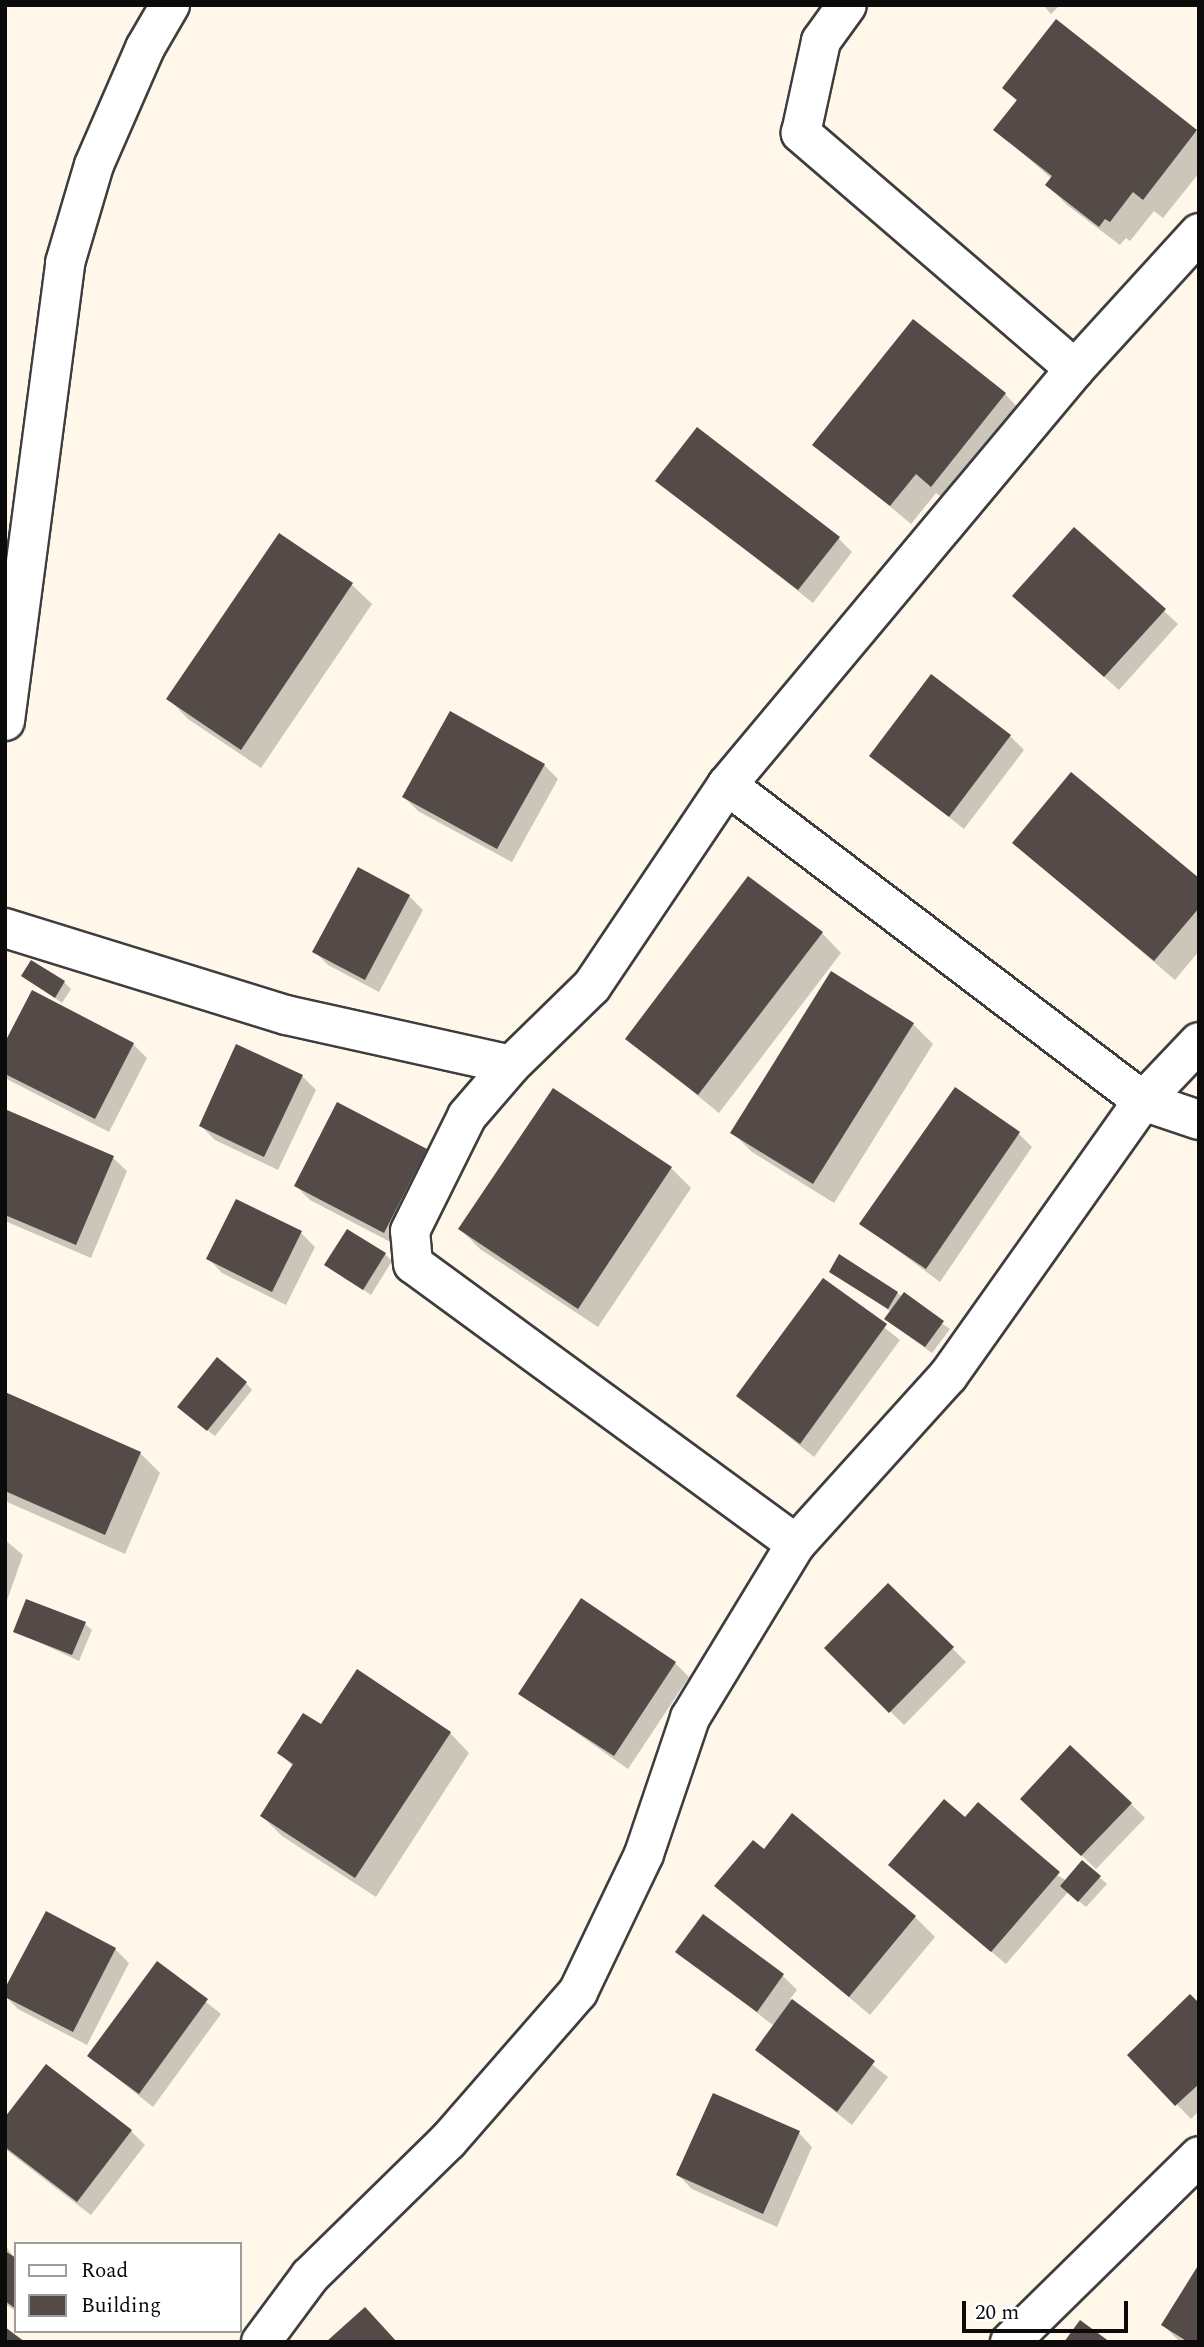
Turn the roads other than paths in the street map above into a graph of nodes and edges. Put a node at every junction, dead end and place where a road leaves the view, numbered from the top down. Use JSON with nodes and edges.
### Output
{"nodes":[{"id":1,"x":170,"y":5,"type":"edge"},
{"id":2,"x":847,"y":5,"type":"edge"},
{"id":3,"x":1199,"y":233,"type":"edge"},
{"id":4,"x":1075,"y":369,"type":"junction"},
{"id":5,"x":5,"y":721,"type":"edge"},
{"id":6,"x":727,"y":785,"type":"junction"},
{"id":7,"x":5,"y":928,"type":"edge"},
{"id":8,"x":1199,"y":1042,"type":"edge"},
{"id":9,"x":510,"y":1065,"type":"junction"},
{"id":10,"x":1143,"y":1101,"type":"junction"},
{"id":11,"x":1199,"y":1120,"type":"edge"},
{"id":12,"x":796,"y":1544,"type":"junction"},
{"id":13,"x":1199,"y":2156,"type":"edge"},
{"id":14,"x":261,"y":2342,"type":"edge"},
{"id":15,"x":1010,"y":2342,"type":"edge"}],
"edges":[{"from":1,"to":5,"type":"street"},
{"from":2,"to":4,"type":"street"},
{"from":3,"to":4,"type":"street"},
{"from":4,"to":6,"type":"street"},
{"from":6,"to":9,"type":"street"},
{"from":6,"to":10,"type":"street"},
{"from":7,"to":9,"type":"street"},
{"from":8,"to":10,"type":"street"},
{"from":9,"to":12,"type":"street"},
{"from":10,"to":11,"type":"street"},
{"from":10,"to":12,"type":"street"},
{"from":12,"to":14,"type":"street"},
{"from":13,"to":15,"type":"street"}]}
